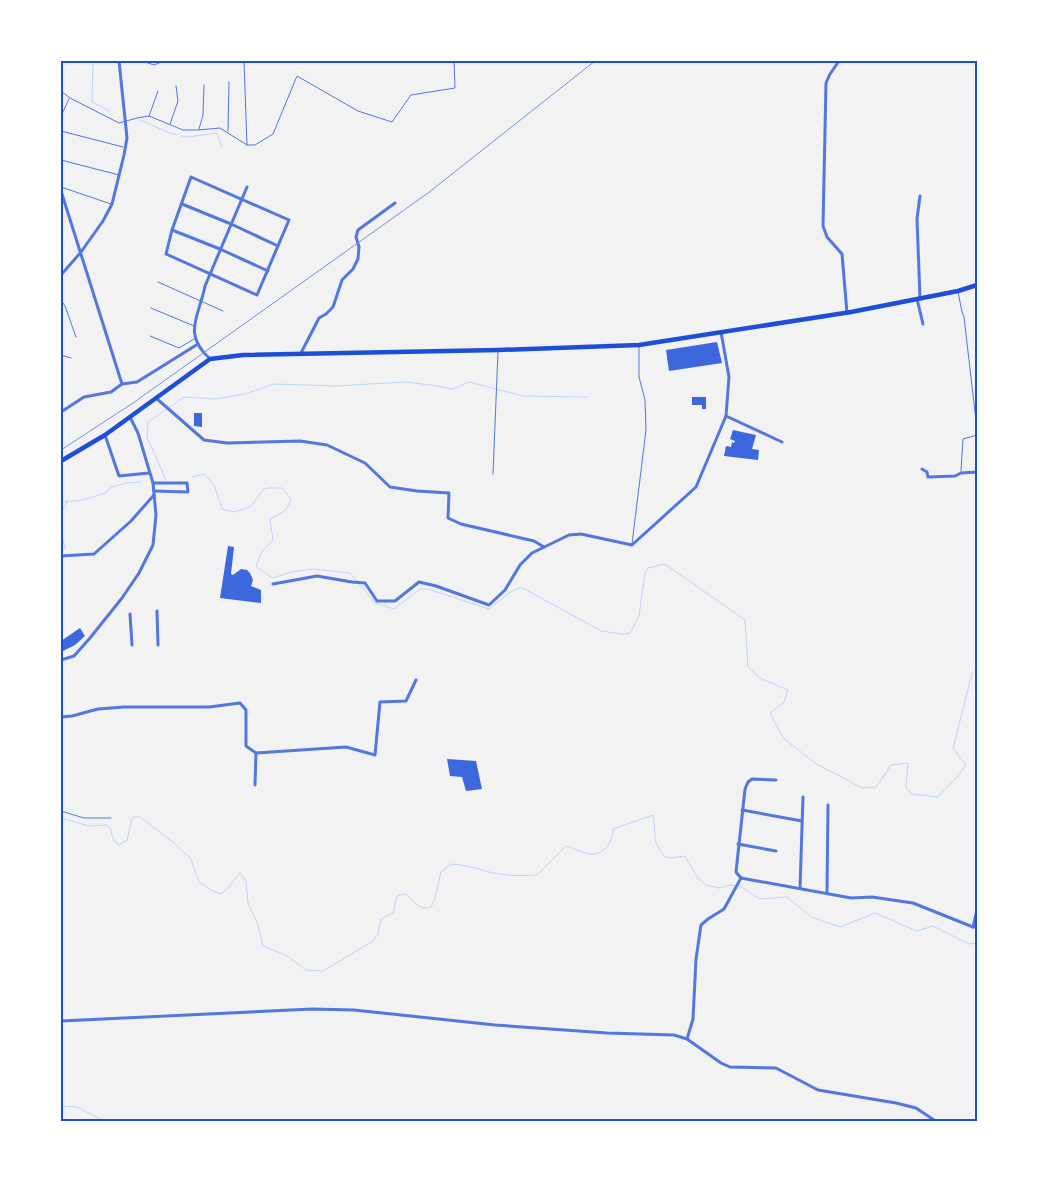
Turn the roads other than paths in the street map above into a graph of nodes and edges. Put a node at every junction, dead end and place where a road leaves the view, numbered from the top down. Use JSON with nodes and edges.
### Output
{"nodes":[{"id":1,"x":119,"y":61,"type":"edge"},
{"id":2,"x":142,"y":61,"type":"edge"},
{"id":3,"x":164,"y":61,"type":"edge"},
{"id":4,"x":244,"y":61,"type":"edge"},
{"id":5,"x":454,"y":61,"type":"edge"},
{"id":6,"x":839,"y":61,"type":"edge"},
{"id":7,"x":229,"y":82,"type":"dead end"},
{"id":8,"x":176,"y":86,"type":"dead end"},
{"id":9,"x":204,"y":86,"type":"dead end"},
{"id":10,"x":61,"y":90,"type":"edge"},
{"id":11,"x":158,"y":92,"type":"dead end"},
{"id":12,"x":70,"y":98,"type":"junction"},
{"id":13,"x":61,"y":116,"type":"edge"},
{"id":14,"x":149,"y":116,"type":"junction"},
{"id":15,"x":125,"y":122,"type":"junction"},
{"id":16,"x":170,"y":125,"type":"junction"},
{"id":17,"x":61,"y":130,"type":"edge"},
{"id":18,"x":198,"y":130,"type":"junction"},
{"id":19,"x":228,"y":132,"type":"junction"},
{"id":20,"x":246,"y":145,"type":"junction"},
{"id":21,"x":125,"y":147,"type":"junction"},
{"id":22,"x":61,"y":160,"type":"edge"},
{"id":23,"x":119,"y":175,"type":"junction"},
{"id":24,"x":247,"y":187,"type":"dead end"},
{"id":25,"x":61,"y":189,"type":"edge"},
{"id":26,"x":920,"y":196,"type":"dead end"},
{"id":27,"x":242,"y":199,"type":"junction"},
{"id":28,"x":395,"y":203,"type":"dead end"},
{"id":29,"x":112,"y":204,"type":"junction"},
{"id":30,"x":182,"y":204,"type":"junction"},
{"id":31,"x":231,"y":224,"type":"junction"},
{"id":32,"x":172,"y":230,"type":"junction"},
{"id":33,"x":278,"y":246,"type":"junction"},
{"id":34,"x":220,"y":249,"type":"junction"},
{"id":35,"x":81,"y":252,"type":"junction"},
{"id":36,"x":268,"y":272,"type":"junction"},
{"id":37,"x":209,"y":274,"type":"junction"},
{"id":38,"x":61,"y":276,"type":"edge"},
{"id":39,"x":158,"y":282,"type":"dead end"},
{"id":40,"x":977,"y":285,"type":"edge"},
{"id":41,"x":958,"y":291,"type":"junction"},
{"id":42,"x":918,"y":298,"type":"junction"},
{"id":43,"x":61,"y":300,"type":"edge"},
{"id":44,"x":202,"y":301,"type":"junction"},
{"id":45,"x":151,"y":308,"type":"dead end"},
{"id":46,"x":223,"y":311,"type":"dead end"},
{"id":47,"x":847,"y":313,"type":"junction"},
{"id":48,"x":922,"y":324,"type":"dead end"},
{"id":49,"x":194,"y":326,"type":"junction"},
{"id":50,"x":721,"y":332,"type":"junction"},
{"id":51,"x":150,"y":336,"type":"dead end"},
{"id":52,"x":76,"y":337,"type":"dead end"},
{"id":53,"x":195,"y":338,"type":"junction"},
{"id":54,"x":198,"y":344,"type":"junction"},
{"id":55,"x":639,"y":345,"type":"junction"},
{"id":56,"x":498,"y":350,"type":"junction"},
{"id":57,"x":301,"y":353,"type":"junction"},
{"id":58,"x":61,"y":355,"type":"edge"},
{"id":59,"x":71,"y":358,"type":"dead end"},
{"id":60,"x":210,"y":359,"type":"junction"},
{"id":61,"x":122,"y":384,"type":"junction"},
{"id":62,"x":156,"y":398,"type":"junction"},
{"id":63,"x":61,"y":412,"type":"edge"},
{"id":64,"x":726,"y":416,"type":"junction"},
{"id":65,"x":130,"y":417,"type":"junction"},
{"id":66,"x":977,"y":429,"type":"edge"},
{"id":67,"x":105,"y":435,"type":"junction"},
{"id":68,"x":977,"y":435,"type":"edge"},
{"id":69,"x":782,"y":442,"type":"dead end"},
{"id":70,"x":61,"y":461,"type":"edge"},
{"id":71,"x":922,"y":469,"type":"dead end"},
{"id":72,"x":977,"y":472,"type":"edge"},
{"id":73,"x":150,"y":473,"type":"junction"},
{"id":74,"x":961,"y":473,"type":"junction"},
{"id":75,"x":493,"y":474,"type":"dead end"},
{"id":76,"x":153,"y":483,"type":"junction"},
{"id":77,"x":154,"y":493,"type":"junction"},
{"id":78,"x":632,"y":545,"type":"junction"},
{"id":79,"x":544,"y":547,"type":"junction"},
{"id":80,"x":61,"y":556,"type":"edge"},
{"id":81,"x":274,"y":584,"type":"dead end"},
{"id":82,"x":157,"y":611,"type":"dead end"},
{"id":83,"x":130,"y":614,"type":"dead end"},
{"id":84,"x":132,"y":645,"type":"dead end"},
{"id":85,"x":158,"y":645,"type":"dead end"},
{"id":86,"x":61,"y":660,"type":"edge"},
{"id":87,"x":416,"y":680,"type":"dead end"},
{"id":88,"x":61,"y":717,"type":"edge"},
{"id":89,"x":256,"y":753,"type":"junction"},
{"id":90,"x":61,"y":779,"type":"edge"},
{"id":91,"x":776,"y":780,"type":"dead end"},
{"id":92,"x":255,"y":784,"type":"dead end"},
{"id":93,"x":61,"y":786,"type":"edge"},
{"id":94,"x":803,"y":796,"type":"dead end"},
{"id":95,"x":828,"y":805,"type":"dead end"},
{"id":96,"x":742,"y":810,"type":"junction"},
{"id":97,"x":61,"y":811,"type":"edge"},
{"id":98,"x":111,"y":818,"type":"dead end"},
{"id":99,"x":802,"y":821,"type":"junction"},
{"id":100,"x":738,"y":844,"type":"junction"},
{"id":101,"x":776,"y":851,"type":"dead end"},
{"id":102,"x":741,"y":878,"type":"junction"},
{"id":103,"x":800,"y":888,"type":"junction"},
{"id":104,"x":827,"y":892,"type":"junction"},
{"id":105,"x":977,"y":910,"type":"edge"},
{"id":106,"x":975,"y":927,"type":"edge"},
{"id":107,"x":61,"y":1021,"type":"edge"},
{"id":108,"x":687,"y":1039,"type":"junction"},
{"id":109,"x":937,"y":1122,"type":"edge"}],
"edges":[{"from":1,"to":15,"type":"street"},
{"from":2,"to":3,"type":"lane"},
{"from":4,"to":20,"type":"lane"},
{"from":5,"to":20,"type":"lane"},
{"from":6,"to":47,"type":"street"},
{"from":7,"to":19,"type":"lane"},
{"from":8,"to":16,"type":"lane"},
{"from":9,"to":18,"type":"lane"},
{"from":10,"to":12,"type":"lane"},
{"from":11,"to":14,"type":"lane"},
{"from":12,"to":13,"type":"lane"},
{"from":12,"to":15,"type":"lane"},
{"from":14,"to":15,"type":"lane"},
{"from":14,"to":16,"type":"lane"},
{"from":15,"to":21,"type":"street"},
{"from":16,"to":18,"type":"lane"},
{"from":17,"to":21,"type":"lane"},
{"from":18,"to":19,"type":"lane"},
{"from":19,"to":20,"type":"lane"},
{"from":21,"to":23,"type":"street"},
{"from":22,"to":23,"type":"lane"},
{"from":23,"to":29,"type":"street"},
{"from":24,"to":27,"type":"street"},
{"from":25,"to":29,"type":"lane"},
{"from":25,"to":35,"type":"street"},
{"from":26,"to":42,"type":"street"},
{"from":27,"to":30,"type":"street"},
{"from":27,"to":31,"type":"street"},
{"from":27,"to":33,"type":"street"},
{"from":28,"to":57,"type":"street"},
{"from":29,"to":35,"type":"street"},
{"from":30,"to":31,"type":"street"},
{"from":30,"to":32,"type":"street"},
{"from":31,"to":33,"type":"street"},
{"from":31,"to":34,"type":"street"},
{"from":32,"to":34,"type":"street"},
{"from":32,"to":37,"type":"street"},
{"from":33,"to":36,"type":"street"},
{"from":34,"to":36,"type":"street"},
{"from":34,"to":37,"type":"street"},
{"from":35,"to":38,"type":"street"},
{"from":35,"to":61,"type":"street"},
{"from":36,"to":37,"type":"street"},
{"from":37,"to":44,"type":"street"},
{"from":39,"to":44,"type":"lane"},
{"from":40,"to":41,"type":"main road"},
{"from":41,"to":42,"type":"main road"},
{"from":41,"to":66,"type":"lane"},
{"from":42,"to":47,"type":"main road"},
{"from":42,"to":48,"type":"street"},
{"from":43,"to":52,"type":"lane"},
{"from":44,"to":46,"type":"lane"},
{"from":44,"to":49,"type":"street"},
{"from":45,"to":49,"type":"lane"},
{"from":47,"to":50,"type":"main road"},
{"from":49,"to":53,"type":"street"},
{"from":50,"to":55,"type":"main road"},
{"from":50,"to":64,"type":"street"},
{"from":51,"to":53,"type":"lane"},
{"from":53,"to":54,"type":"street"},
{"from":54,"to":60,"type":"street"},
{"from":54,"to":61,"type":"street"},
{"from":55,"to":56,"type":"main road"},
{"from":55,"to":78,"type":"lane"},
{"from":56,"to":57,"type":"main road"},
{"from":56,"to":75,"type":"lane"},
{"from":57,"to":60,"type":"main road"},
{"from":58,"to":59,"type":"lane"},
{"from":60,"to":62,"type":"main road"},
{"from":61,"to":63,"type":"street"},
{"from":62,"to":65,"type":"main road"},
{"from":62,"to":79,"type":"street"},
{"from":64,"to":69,"type":"street"},
{"from":64,"to":78,"type":"street"},
{"from":65,"to":67,"type":"main road"},
{"from":65,"to":73,"type":"street"},
{"from":67,"to":70,"type":"main road"},
{"from":67,"to":73,"type":"street"},
{"from":68,"to":74,"type":"lane"},
{"from":71,"to":74,"type":"street"},
{"from":72,"to":74,"type":"street"},
{"from":73,"to":76,"type":"street"},
{"from":76,"to":77,"type":"street"},
{"from":76,"to":77,"type":"street"},
{"from":77,"to":80,"type":"street"},
{"from":77,"to":86,"type":"street"},
{"from":78,"to":79,"type":"street"},
{"from":79,"to":81,"type":"street"},
{"from":82,"to":85,"type":"street"},
{"from":83,"to":84,"type":"street"},
{"from":87,"to":89,"type":"street"},
{"from":88,"to":89,"type":"street"},
{"from":89,"to":92,"type":"street"},
{"from":90,"to":93,"type":"street"},
{"from":91,"to":96,"type":"street"},
{"from":94,"to":99,"type":"street"},
{"from":95,"to":104,"type":"street"},
{"from":96,"to":99,"type":"street"},
{"from":96,"to":100,"type":"street"},
{"from":97,"to":98,"type":"lane"},
{"from":99,"to":103,"type":"street"},
{"from":100,"to":101,"type":"street"},
{"from":100,"to":102,"type":"street"},
{"from":102,"to":103,"type":"street"},
{"from":102,"to":108,"type":"street"},
{"from":103,"to":104,"type":"street"},
{"from":104,"to":106,"type":"street"},
{"from":105,"to":106,"type":"street"},
{"from":107,"to":108,"type":"street"},
{"from":108,"to":109,"type":"street"}]}
